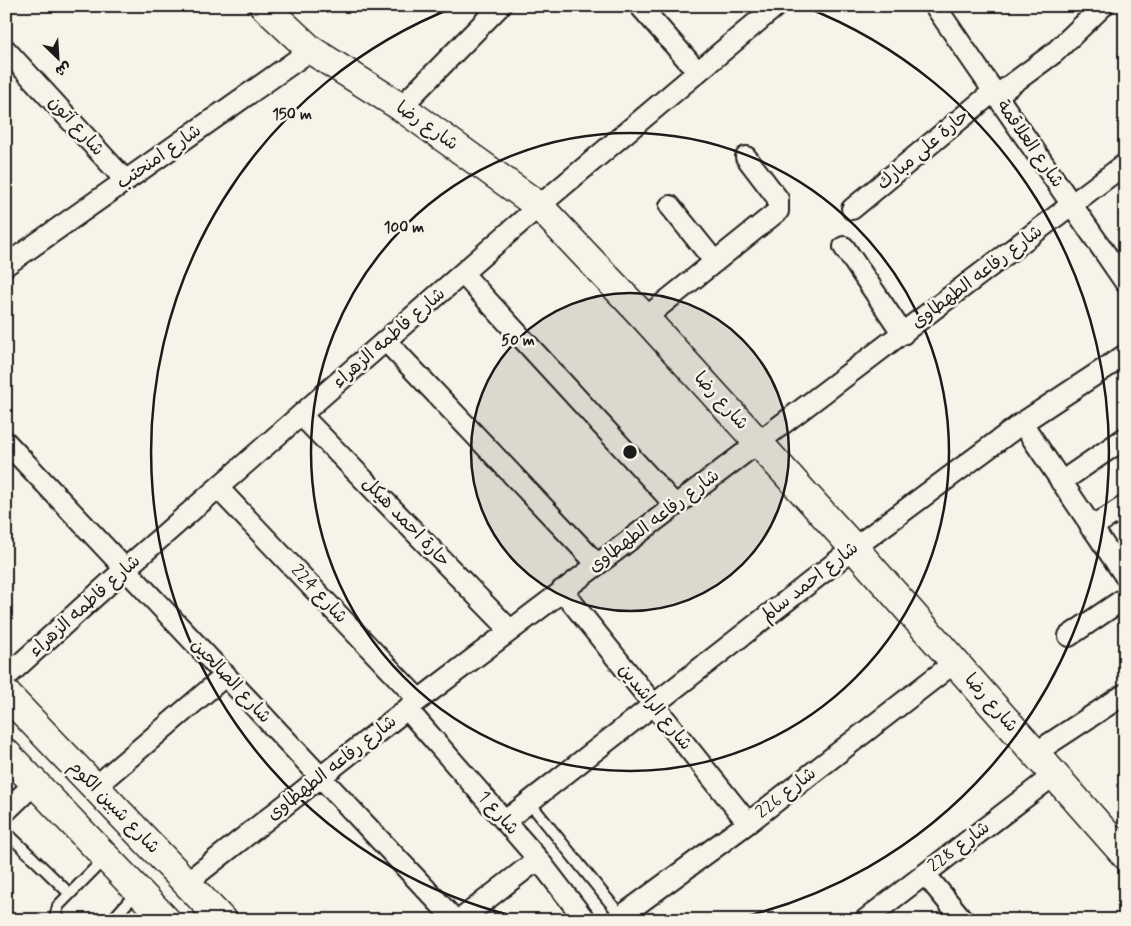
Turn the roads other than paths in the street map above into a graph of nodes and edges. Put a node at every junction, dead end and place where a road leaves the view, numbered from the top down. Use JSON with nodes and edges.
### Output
{"nodes":[{"id":1,"x":264,"y":6,"type":"edge"},
{"id":2,"x":500,"y":6,"type":"edge"},
{"id":3,"x":640,"y":6,"type":"edge"},
{"id":4,"x":776,"y":6,"type":"edge"},
{"id":5,"x":935,"y":6,"type":"edge"},
{"id":6,"x":1103,"y":6,"type":"edge"},
{"id":7,"x":6,"y":50,"type":"edge"},
{"id":8,"x":312,"y":50,"type":"junction"},
{"id":9,"x":698,"y":72,"type":"junction"},
{"id":10,"x":995,"y":93,"type":"junction"},
{"id":11,"x":401,"y":107,"type":"junction"},
{"id":12,"x":746,"y":157,"type":"dead end"},
{"id":13,"x":1125,"y":164,"type":"edge"},
{"id":14,"x":126,"y":180,"type":"junction"},
{"id":15,"x":1072,"y":204,"type":"junction"},
{"id":16,"x":539,"y":206,"type":"junction"},
{"id":17,"x":670,"y":206,"type":"dead end"},
{"id":18,"x":852,"y":209,"type":"dead end"},
{"id":19,"x":844,"y":247,"type":"dead end"},
{"id":20,"x":715,"y":262,"type":"junction"},
{"id":21,"x":6,"y":265,"type":"edge"},
{"id":22,"x":463,"y":274,"type":"junction"},
{"id":23,"x":1125,"y":282,"type":"edge"},
{"id":24,"x":645,"y":318,"type":"junction"},
{"id":25,"x":903,"y":334,"type":"junction"},
{"id":26,"x":386,"y":341,"type":"junction"},
{"id":27,"x":1125,"y":355,"type":"edge"},
{"id":28,"x":301,"y":415,"type":"junction"},
{"id":29,"x":1022,"y":423,"type":"junction"},
{"id":30,"x":1125,"y":438,"type":"edge"},
{"id":31,"x":759,"y":443,"type":"junction"},
{"id":32,"x":9,"y":452,"type":"edge"},
{"id":33,"x":1061,"y":482,"type":"junction"},
{"id":34,"x":218,"y":488,"type":"junction"},
{"id":35,"x":675,"y":505,"type":"junction"},
{"id":36,"x":1125,"y":506,"type":"edge"},
{"id":37,"x":1091,"y":528,"type":"junction"},
{"id":38,"x":854,"y":548,"type":"junction"},
{"id":39,"x":597,"y":564,"type":"junction"},
{"id":40,"x":125,"y":569,"type":"junction"},
{"id":41,"x":1125,"y":576,"type":"edge"},
{"id":42,"x":562,"y":590,"type":"junction"},
{"id":43,"x":1125,"y":598,"type":"edge"},
{"id":44,"x":510,"y":630,"type":"junction"},
{"id":45,"x":1069,"y":636,"type":"dead end"},
{"id":46,"x":955,"y":662,"type":"junction"},
{"id":47,"x":226,"y":675,"type":"junction"},
{"id":48,"x":6,"y":677,"type":"edge"},
{"id":49,"x":6,"y":694,"type":"edge"},
{"id":50,"x":1125,"y":694,"type":"edge"},
{"id":51,"x":413,"y":705,"type":"junction"},
{"id":52,"x":654,"y":705,"type":"junction"},
{"id":53,"x":6,"y":753,"type":"edge"},
{"id":54,"x":1035,"y":753,"type":"junction"},
{"id":55,"x":1054,"y":775,"type":"junction"},
{"id":56,"x":321,"y":776,"type":"junction"},
{"id":57,"x":35,"y":783,"type":"junction"},
{"id":58,"x":95,"y":787,"type":"junction"},
{"id":59,"x":529,"y":802,"type":"junction"},
{"id":60,"x":6,"y":811,"type":"edge"},
{"id":61,"x":505,"y":821,"type":"junction"},
{"id":62,"x":748,"y":823,"type":"junction"},
{"id":63,"x":6,"y":832,"type":"edge"},
{"id":64,"x":1125,"y":855,"type":"edge"},
{"id":65,"x":106,"y":857,"type":"junction"},
{"id":66,"x":538,"y":859,"type":"junction"},
{"id":67,"x":925,"y":874,"type":"junction"},
{"id":68,"x":186,"y":883,"type":"junction"},
{"id":69,"x":138,"y":891,"type":"junction"},
{"id":70,"x":70,"y":894,"type":"junction"},
{"id":71,"x":618,"y":918,"type":"edge"},
{"id":72,"x":60,"y":920,"type":"edge"},
{"id":73,"x":112,"y":920,"type":"edge"},
{"id":74,"x":166,"y":920,"type":"edge"},
{"id":75,"x":222,"y":920,"type":"edge"},
{"id":76,"x":455,"y":920,"type":"edge"},
{"id":77,"x":460,"y":920,"type":"edge"},
{"id":78,"x":585,"y":920,"type":"edge"},
{"id":79,"x":865,"y":920,"type":"edge"},
{"id":80,"x":963,"y":920,"type":"edge"}],
"edges":[{"from":1,"to":8,"type":"street","name":"شارع رضا"},
{"from":2,"to":11,"type":"street"},
{"from":3,"to":9,"type":"street"},
{"from":4,"to":9,"type":"street","name":"شارع فاطمه الزهراء"},
{"from":5,"to":10,"type":"street","name":"شارع العلاقمة"},
{"from":6,"to":10,"type":"street","name":"حارة على مبارك"},
{"from":7,"to":14,"type":"street","name":"شارع آتون"},
{"from":8,"to":11,"type":"street","name":"شارع رضا"},
{"from":8,"to":14,"type":"street","name":"شارع امنحتب"},
{"from":9,"to":16,"type":"street","name":"شارع فاطمه الزهراء"},
{"from":10,"to":15,"type":"street","name":"شارع العلاقمة"},
{"from":10,"to":18,"type":"street","name":"حارة على مبارك"},
{"from":11,"to":16,"type":"street","name":"شارع رضا"},
{"from":12,"to":20,"type":"street"},
{"from":13,"to":15,"type":"street","name":"شارع رفاعه الطهطاوى"},
{"from":14,"to":21,"type":"street","name":"شارع امنحتب"},
{"from":15,"to":23,"type":"street","name":"شارع العلاقمة"},
{"from":15,"to":25,"type":"street","name":"شارع رفاعه الطهطاوى"},
{"from":16,"to":22,"type":"street","name":"شارع فاطمه الزهراء"},
{"from":16,"to":24,"type":"street","name":"شارع رضا"},
{"from":17,"to":20,"type":"street"},
{"from":19,"to":25,"type":"street"},
{"from":20,"to":24,"type":"street"},
{"from":22,"to":26,"type":"street","name":"شارع فاطمه الزهراء"},
{"from":22,"to":35,"type":"street"},
{"from":24,"to":31,"type":"street","name":"شارع رضا"},
{"from":25,"to":31,"type":"street","name":"شارع رفاعه الطهطاوى"},
{"from":26,"to":28,"type":"street","name":"شارع فاطمه الزهراء"},
{"from":26,"to":39,"type":"street"},
{"from":27,"to":29,"type":"street","name":"شارع احمد سالم"},
{"from":28,"to":34,"type":"street","name":"شارع فاطمه الزهراء"},
{"from":28,"to":44,"type":"street","name":"حارة احمد هيكل"},
{"from":29,"to":33,"type":"street"},
{"from":29,"to":38,"type":"street","name":"شارع احمد سالم"},
{"from":30,"to":33,"type":"street"},
{"from":31,"to":35,"type":"street","name":"شارع رفاعه الطهطاوى"},
{"from":31,"to":38,"type":"street","name":"شارع رضا"},
{"from":32,"to":40,"type":"street","name":"شارع الصالحين"},
{"from":33,"to":37,"type":"street"},
{"from":34,"to":40,"type":"street","name":"شارع فاطمه الزهراء"},
{"from":34,"to":51,"type":"street","name":"شارع 224"},
{"from":35,"to":39,"type":"street","name":"شارع رفاعه الطهطاوى"},
{"from":36,"to":37,"type":"street"},
{"from":37,"to":41,"type":"street"},
{"from":38,"to":46,"type":"street","name":"شارع رضا"},
{"from":38,"to":52,"type":"street","name":"شارع احمد سالم"},
{"from":39,"to":42,"type":"street","name":"شارع رفاعه الطهطاوى"},
{"from":40,"to":47,"type":"street","name":"شارع الصالحين"},
{"from":40,"to":48,"type":"street","name":"شارع فاطمه الزهراء"},
{"from":42,"to":44,"type":"street","name":"شارع رفاعه الطهطاوى"},
{"from":42,"to":52,"type":"street","name":"شارع الراشدين"},
{"from":43,"to":45,"type":"street"},
{"from":44,"to":51,"type":"street","name":"شارع رفاعه الطهطاوى"},
{"from":46,"to":54,"type":"street","name":"شارع رضا"},
{"from":46,"to":62,"type":"street","name":"شارع 226"},
{"from":47,"to":56,"type":"street","name":"شارع الصالحين"},
{"from":47,"to":58,"type":"street"},
{"from":49,"to":58,"type":"street","name":"شارع شبين الكوم"},
{"from":50,"to":54,"type":"street"},
{"from":51,"to":56,"type":"street","name":"شارع رفاعه الطهطاوى"},
{"from":51,"to":61,"type":"street","name":"شارع 1"},
{"from":52,"to":59,"type":"street","name":"شارع احمد سالم"},
{"from":52,"to":62,"type":"street","name":"شارع الراشدين"},
{"from":53,"to":57,"type":"street"},
{"from":54,"to":55,"type":"street","name":"شارع رضا"},
{"from":55,"to":64,"type":"street","name":"شارع رضا"},
{"from":55,"to":67,"type":"street","name":"شارع 228"},
{"from":56,"to":68,"type":"street","name":"شارع رفاعه الطهطاوى"},
{"from":56,"to":76,"type":"street","name":"شارع الصالحين"},
{"from":57,"to":60,"type":"street"},
{"from":57,"to":65,"type":"street"},
{"from":58,"to":68,"type":"street","name":"شارع شبين الكوم"},
{"from":59,"to":61,"type":"street","name":"شارع احمد سالم"},
{"from":59,"to":71,"type":"lane"},
{"from":61,"to":66,"type":"street","name":"شارع 1"},
{"from":62,"to":71,"type":"street","name":"شارع 226"},
{"from":63,"to":70,"type":"lane"},
{"from":65,"to":69,"type":"street"},
{"from":65,"to":70,"type":"lane"},
{"from":66,"to":77,"type":"street"},
{"from":66,"to":78,"type":"street","name":"شارع 1"},
{"from":67,"to":79,"type":"street","name":"شارع 228"},
{"from":67,"to":80,"type":"street"},
{"from":68,"to":75,"type":"street","name":"شارع شبين الكوم"},
{"from":69,"to":73,"type":"lane"},
{"from":69,"to":74,"type":"street"},
{"from":70,"to":72,"type":"lane"}]}
